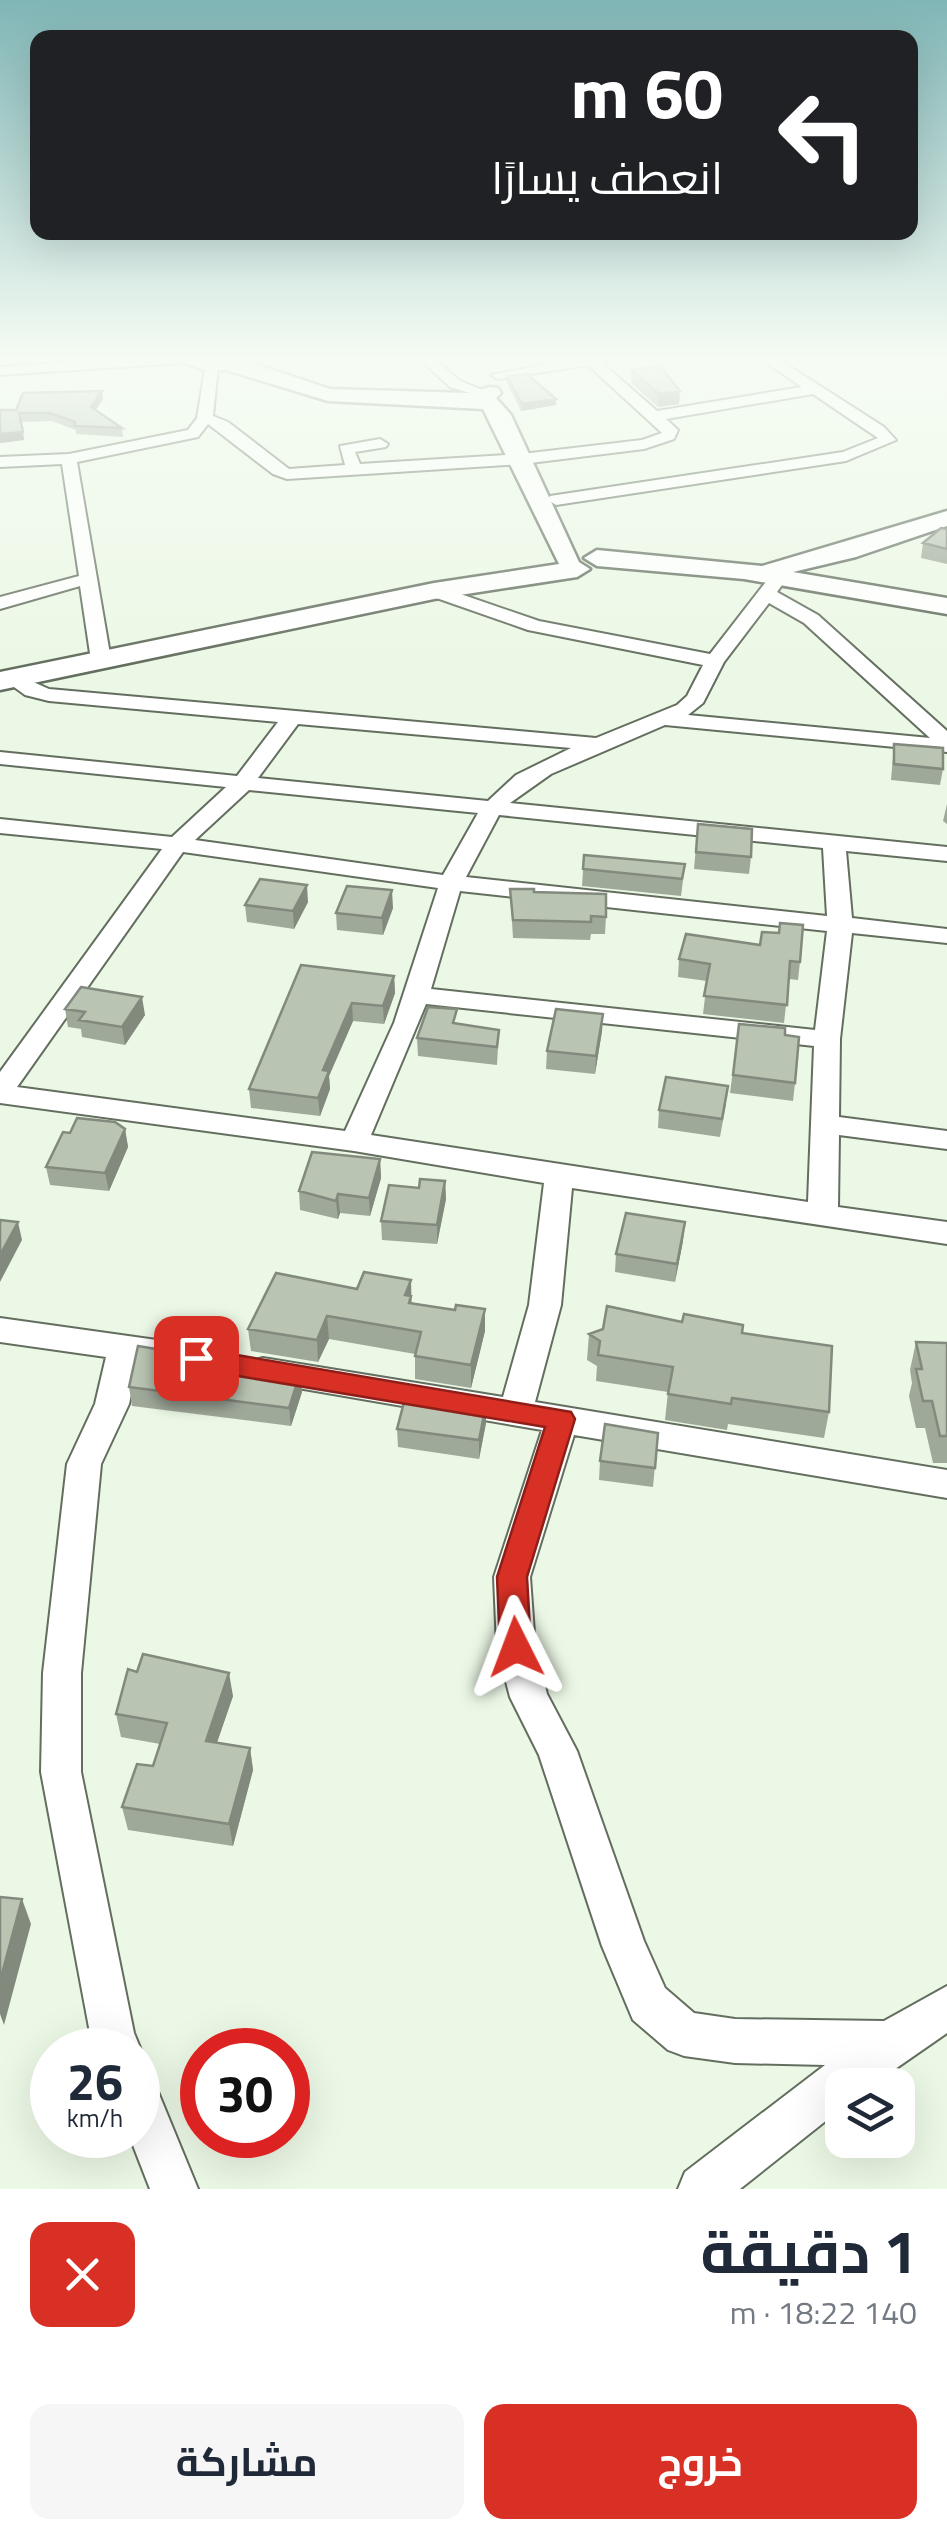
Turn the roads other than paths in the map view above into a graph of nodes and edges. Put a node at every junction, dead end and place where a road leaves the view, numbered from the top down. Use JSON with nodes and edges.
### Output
{"nodes":[{"id":1,"x":69,"y":461,"type":"edge"},
{"id":2,"x":268,"y":461,"type":"edge"},
{"id":3,"x":351,"y":461,"type":"edge"},
{"id":4,"x":486,"y":461,"type":"edge"},
{"id":5,"x":530,"y":461,"type":"edge"},
{"id":6,"x":530,"y":461,"type":"edge"},
{"id":7,"x":812,"y":461,"type":"edge"},
{"id":8,"x":355,"y":471,"type":"junction"},
{"id":9,"x":556,"y":500,"type":"junction"},
{"id":10,"x":947,"y":518,"type":"edge"},
{"id":11,"x":583,"y":562,"type":"junction"},
{"id":12,"x":744,"y":571,"type":"junction"},
{"id":13,"x":90,"y":578,"type":"junction"},
{"id":14,"x":772,"y":586,"type":"junction"},
{"id":15,"x":434,"y":591,"type":"junction"},
{"id":16,"x":0,"y":603,"type":"edge"},
{"id":17,"x":947,"y":606,"type":"edge"},
{"id":18,"x":101,"y":660,"type":"junction"},
{"id":19,"x":715,"y":661,"type":"junction"},
{"id":20,"x":7,"y":680,"type":"edge"},
{"id":21,"x":294,"y":716,"type":"junction"},
{"id":22,"x":664,"y":719,"type":"junction"},
{"id":23,"x":596,"y":744,"type":"junction"},
{"id":24,"x":947,"y":744,"type":"edge"},
{"id":25,"x":0,"y":758,"type":"edge"},
{"id":26,"x":242,"y":784,"type":"junction"},
{"id":27,"x":492,"y":809,"type":"junction"},
{"id":28,"x":0,"y":826,"type":"edge"},
{"id":29,"x":834,"y":842,"type":"junction"},
{"id":30,"x":177,"y":844,"type":"junction"},
{"id":31,"x":947,"y":854,"type":"edge"},
{"id":32,"x":450,"y":884,"type":"junction"},
{"id":33,"x":840,"y":926,"type":"junction"},
{"id":34,"x":947,"y":936,"type":"edge"},
{"id":35,"x":415,"y":995,"type":"junction"},
{"id":36,"x":827,"y":1039,"type":"junction"},
{"id":37,"x":0,"y":1093,"type":"edge"},
{"id":38,"x":825,"y":1124,"type":"junction"},
{"id":39,"x":947,"y":1140,"type":"edge"},
{"id":40,"x":354,"y":1142,"type":"junction"},
{"id":41,"x":559,"y":1176,"type":"junction"},
{"id":42,"x":823,"y":1212,"type":"junction"},
{"id":43,"x":947,"y":1233,"type":"edge"},
{"id":44,"x":0,"y":1330,"type":"edge"},
{"id":45,"x":125,"y":1346,"type":"junction"},
{"id":46,"x":201,"y":1359,"type":"edge"},
{"id":47,"x":239,"y":1366,"type":"edge"},
{"id":48,"x":514,"y":1413,"type":"junction"},
{"id":49,"x":562,"y":1419,"type":"junction"},
{"id":50,"x":947,"y":1484,"type":"edge"},
{"id":51,"x":947,"y":2008,"type":"edge"},
{"id":52,"x":111,"y":2028,"type":"edge"},
{"id":53,"x":889,"y":2043,"type":"junction"},
{"id":54,"x":160,"y":2154,"type":"edge"},
{"id":55,"x":174,"y":2189,"type":"edge"},
{"id":56,"x":702,"y":2189,"type":"edge"}],
"edges":[{"from":1,"to":13,"type":"street"},
{"from":2,"to":8,"type":"street"},
{"from":3,"to":8,"type":"street"},
{"from":4,"to":8,"type":"street"},
{"from":5,"to":9,"type":"street"},
{"from":6,"to":11,"type":"street"},
{"from":7,"to":9,"type":"street"},
{"from":9,"to":11,"type":"street"},
{"from":10,"to":12,"type":"street"},
{"from":11,"to":12,"type":"street"},
{"from":11,"to":15,"type":"street"},
{"from":12,"to":14,"type":"street"},
{"from":13,"to":16,"type":"street"},
{"from":13,"to":18,"type":"street"},
{"from":14,"to":17,"type":"street"},
{"from":14,"to":19,"type":"street"},
{"from":14,"to":24,"type":"street"},
{"from":15,"to":18,"type":"street"},
{"from":15,"to":19,"type":"street"},
{"from":18,"to":20,"type":"street"},
{"from":19,"to":22,"type":"street"},
{"from":20,"to":21,"type":"street"},
{"from":21,"to":23,"type":"street"},
{"from":21,"to":26,"type":"street"},
{"from":22,"to":23,"type":"street"},
{"from":22,"to":24,"type":"street"},
{"from":23,"to":27,"type":"street"},
{"from":25,"to":26,"type":"street"},
{"from":26,"to":27,"type":"street"},
{"from":26,"to":30,"type":"street"},
{"from":27,"to":29,"type":"street"},
{"from":27,"to":32,"type":"street"},
{"from":28,"to":30,"type":"street"},
{"from":29,"to":31,"type":"street"},
{"from":29,"to":33,"type":"street"},
{"from":30,"to":32,"type":"street"},
{"from":30,"to":37,"type":"street"},
{"from":32,"to":33,"type":"street"},
{"from":32,"to":35,"type":"street"},
{"from":33,"to":34,"type":"street"},
{"from":33,"to":36,"type":"street"},
{"from":35,"to":36,"type":"street"},
{"from":35,"to":40,"type":"street"},
{"from":36,"to":38,"type":"street"},
{"from":37,"to":40,"type":"street"},
{"from":38,"to":39,"type":"street"},
{"from":38,"to":42,"type":"street"},
{"from":40,"to":41,"type":"street"},
{"from":41,"to":42,"type":"street"},
{"from":41,"to":48,"type":"street"},
{"from":42,"to":43,"type":"street"},
{"from":44,"to":45,"type":"street"},
{"from":45,"to":46,"type":"street"},
{"from":45,"to":52,"type":"street"},
{"from":47,"to":48,"type":"street"},
{"from":48,"to":49,"type":"street"},
{"from":49,"to":50,"type":"street"},
{"from":49,"to":53,"type":"street"},
{"from":51,"to":53,"type":"street"},
{"from":53,"to":56,"type":"street"},
{"from":54,"to":55,"type":"street"}]}
